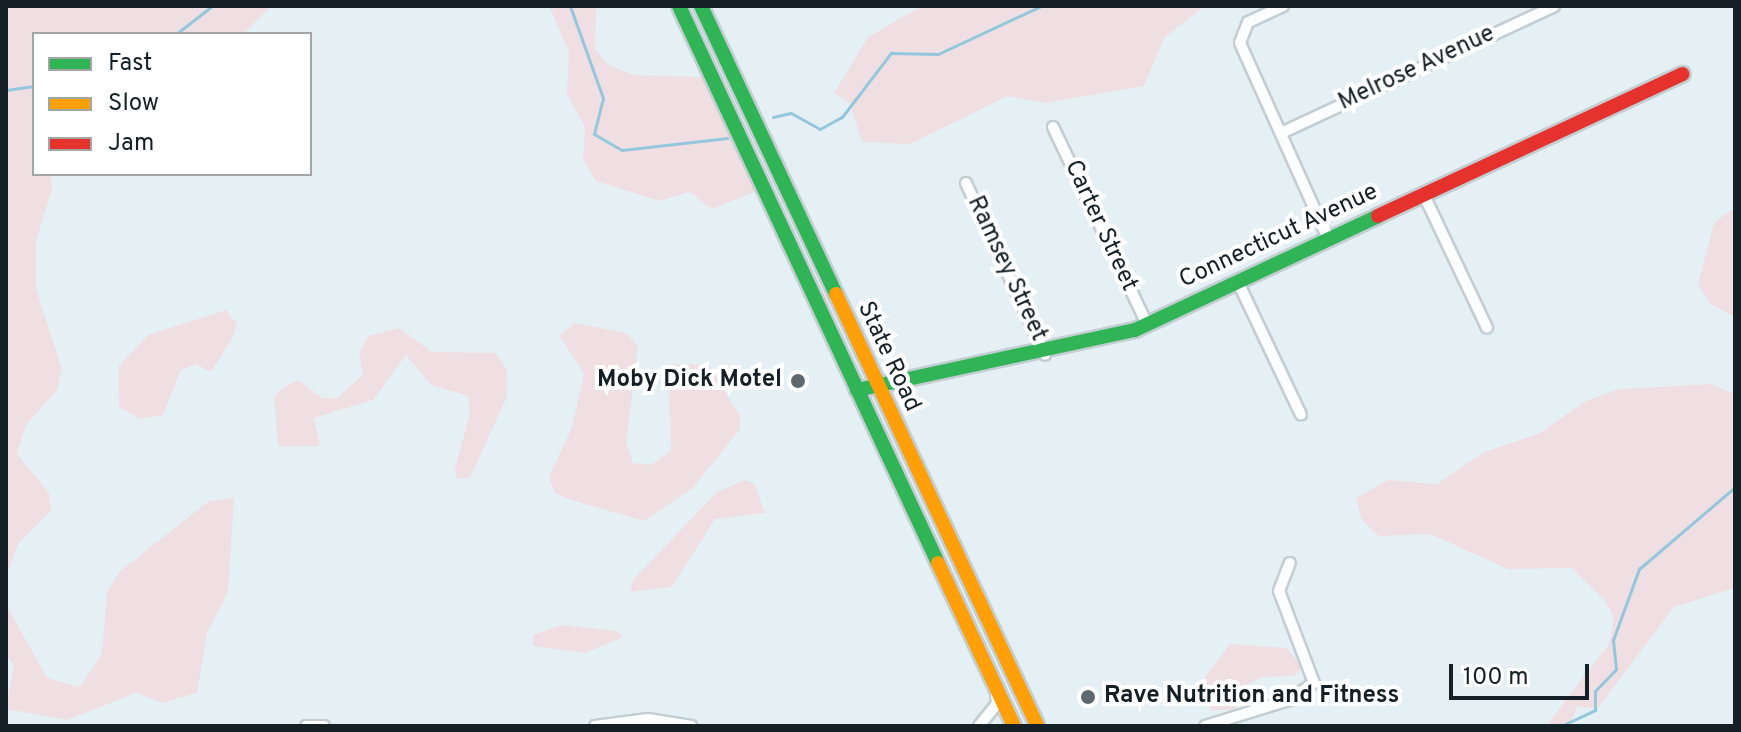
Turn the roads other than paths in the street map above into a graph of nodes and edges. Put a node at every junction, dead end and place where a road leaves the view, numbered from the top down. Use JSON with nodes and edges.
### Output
{"nodes":[{"id":1,"x":679,"y":6,"type":"edge"},
{"id":2,"x":701,"y":6,"type":"edge"},
{"id":3,"x":1283,"y":6,"type":"edge"},
{"id":4,"x":1554,"y":6,"type":"edge"},
{"id":5,"x":1682,"y":74,"type":"dead end"},
{"id":6,"x":1053,"y":127,"type":"dead end"},
{"id":7,"x":1281,"y":133,"type":"junction"},
{"id":8,"x":966,"y":183,"type":"dead end"},
{"id":9,"x":1423,"y":193,"type":"junction"},
{"id":10,"x":1327,"y":237,"type":"junction"},
{"id":11,"x":1237,"y":280,"type":"junction"},
{"id":12,"x":1147,"y":324,"type":"junction"},
{"id":13,"x":1487,"y":328,"type":"dead end"},
{"id":14,"x":1045,"y":355,"type":"junction"},
{"id":15,"x":876,"y":383,"type":"junction"},
{"id":16,"x":857,"y":390,"type":"junction"},
{"id":17,"x":1301,"y":415,"type":"dead end"},
{"id":18,"x":1290,"y":563,"type":"dead end"},
{"id":19,"x":991,"y":626,"type":"junction"},
{"id":20,"x":973,"y":637,"type":"junction"},
{"id":21,"x":994,"y":684,"type":"junction"},
{"id":22,"x":306,"y":726,"type":"edge"},
{"id":23,"x":324,"y":726,"type":"edge"},
{"id":24,"x":595,"y":726,"type":"edge"},
{"id":25,"x":691,"y":726,"type":"edge"},
{"id":26,"x":979,"y":726,"type":"edge"},
{"id":27,"x":1014,"y":726,"type":"edge"},
{"id":28,"x":1037,"y":726,"type":"edge"},
{"id":29,"x":1205,"y":726,"type":"edge"}],
"edges":[{"from":1,"to":16,"type":"main road","name":"State Road"},
{"from":2,"to":15,"type":"main road","name":"State Road"},
{"from":3,"to":7,"type":"street"},
{"from":4,"to":7,"type":"street","name":"Melrose Avenue"},
{"from":5,"to":9,"type":"main road","name":"Connecticut Avenue"},
{"from":6,"to":12,"type":"street","name":"Carter Street"},
{"from":7,"to":10,"type":"street"},
{"from":8,"to":14,"type":"street","name":"Ramsey Street"},
{"from":9,"to":10,"type":"main road","name":"Connecticut Avenue"},
{"from":9,"to":13,"type":"street"},
{"from":10,"to":11,"type":"main road","name":"Connecticut Avenue"},
{"from":11,"to":12,"type":"main road","name":"Connecticut Avenue"},
{"from":11,"to":17,"type":"street"},
{"from":12,"to":14,"type":"main road","name":"Connecticut Avenue"},
{"from":14,"to":15,"type":"main road","name":"Connecticut Avenue"},
{"from":15,"to":16,"type":"main road","name":"Connecticut Avenue"},
{"from":15,"to":19,"type":"main road","name":"State Road"},
{"from":16,"to":20,"type":"main road","name":"State Road"},
{"from":18,"to":29,"type":"street"},
{"from":19,"to":20,"type":"street"},
{"from":19,"to":28,"type":"main road","name":"State Road"},
{"from":20,"to":21,"type":"main road","name":"State Road"},
{"from":21,"to":26,"type":"street"},
{"from":21,"to":27,"type":"main road","name":"State Road"},
{"from":22,"to":23,"type":"street"},
{"from":24,"to":25,"type":"street"}]}
